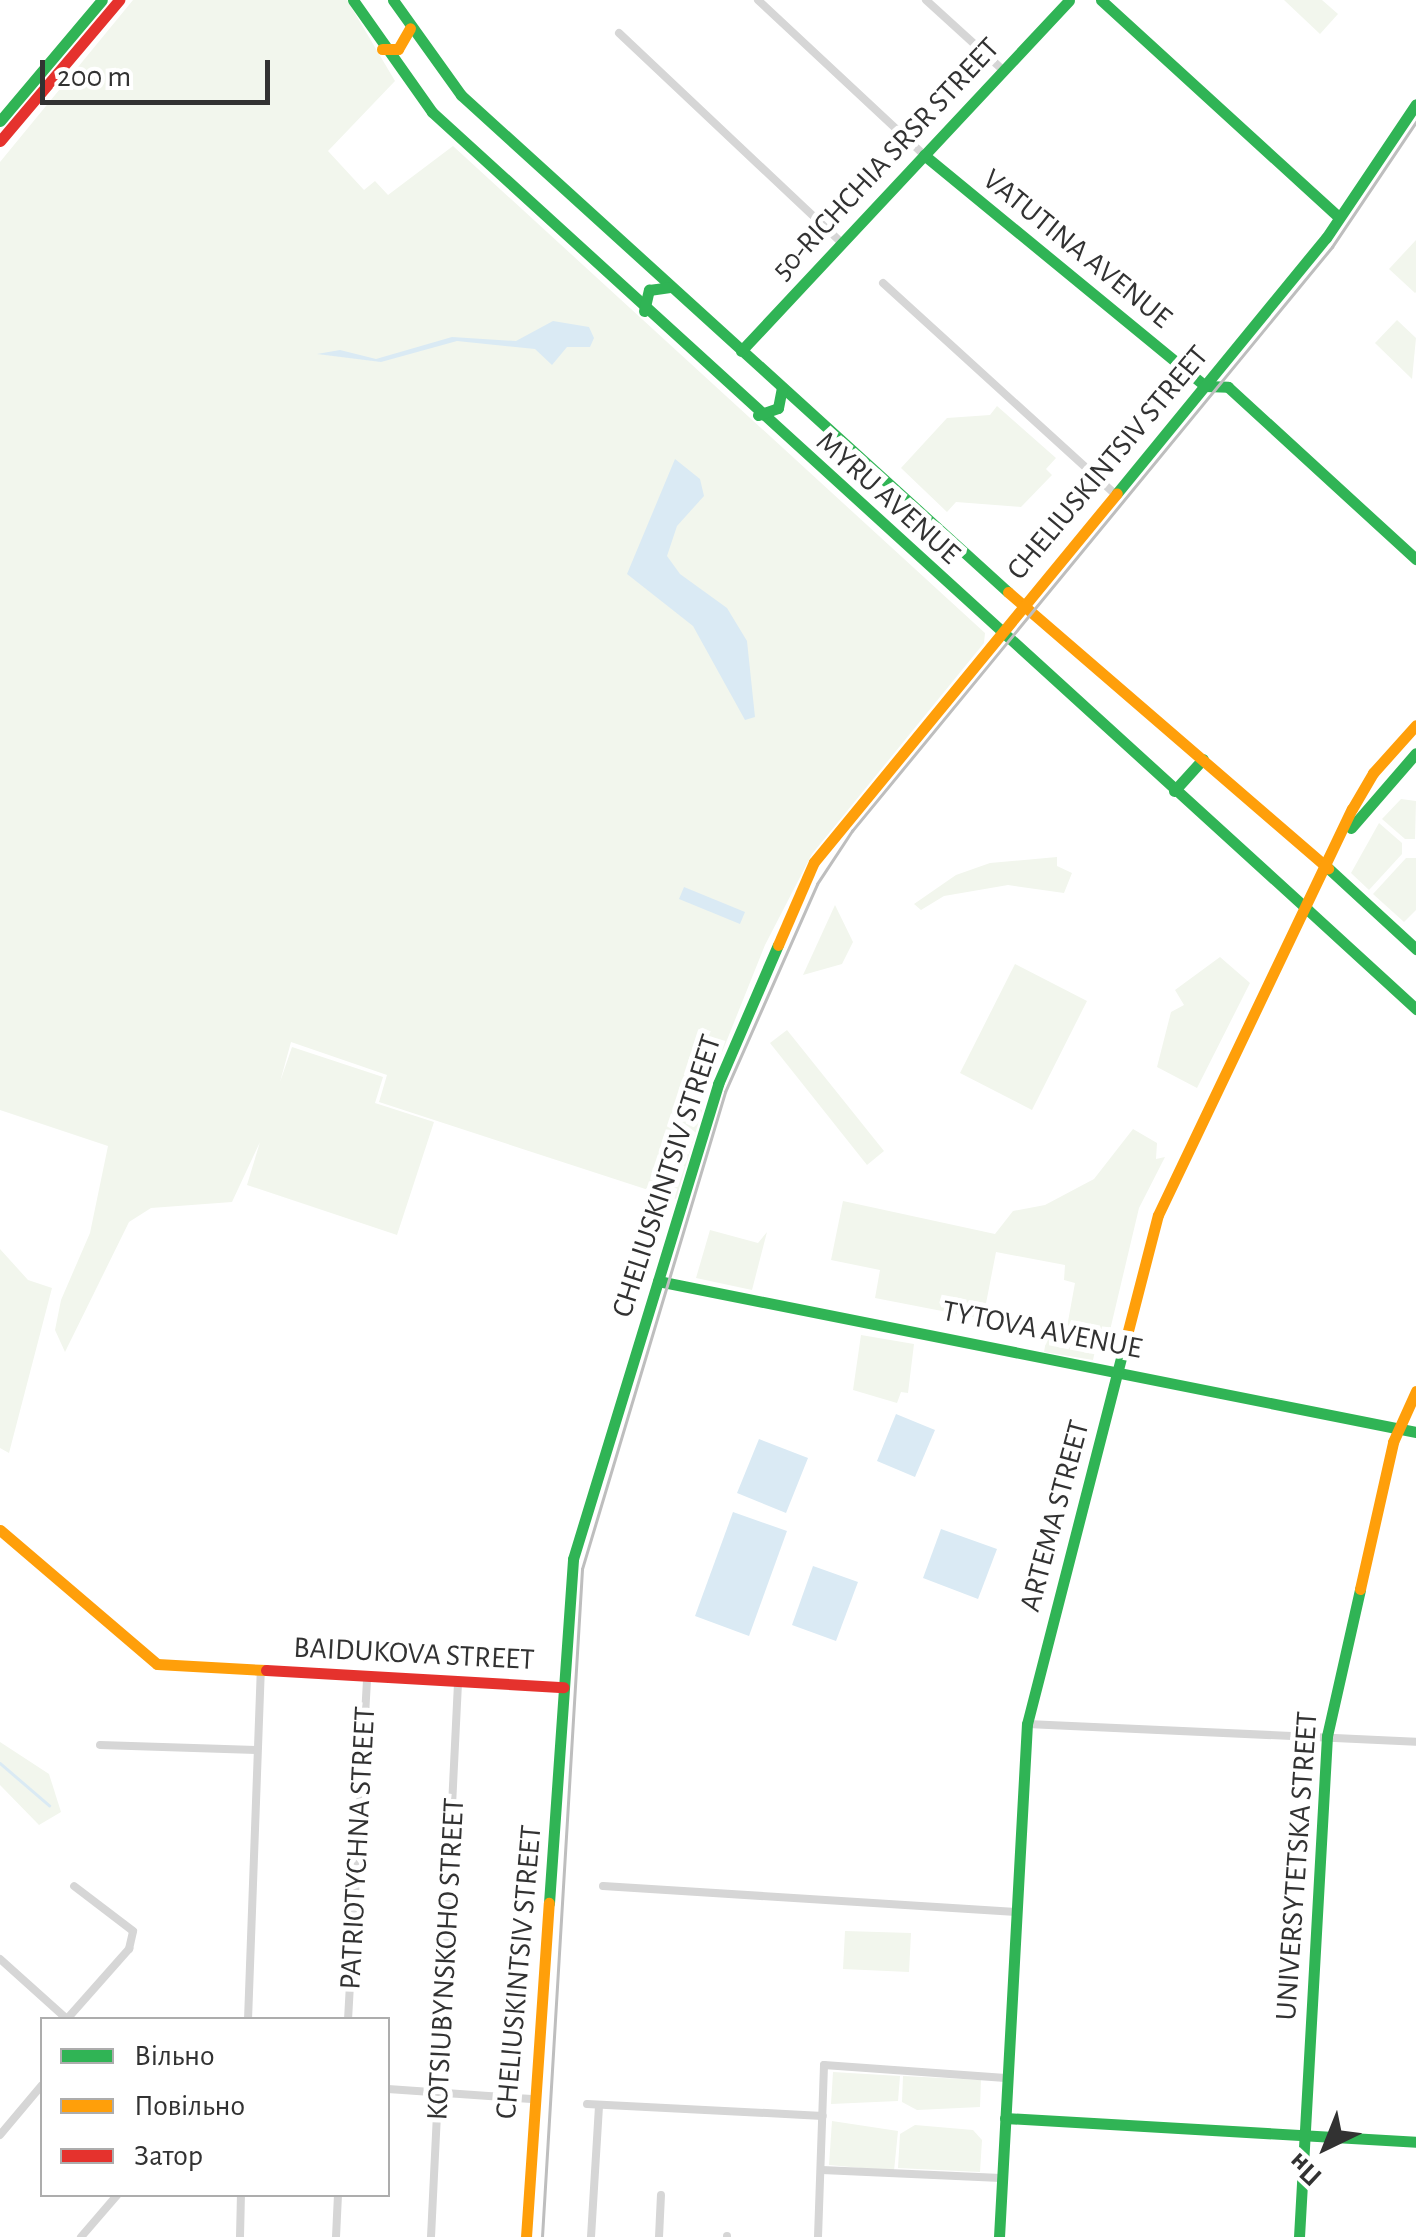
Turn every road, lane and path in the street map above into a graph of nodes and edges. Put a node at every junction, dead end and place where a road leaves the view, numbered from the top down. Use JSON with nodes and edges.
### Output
{"nodes":[{"id":1,"x":102,"y":0,"type":"edge"},
{"id":2,"x":119,"y":0,"type":"edge"},
{"id":3,"x":353,"y":0,"type":"edge"},
{"id":4,"x":393,"y":0,"type":"edge"},
{"id":5,"x":758,"y":0,"type":"edge"},
{"id":6,"x":926,"y":0,"type":"edge"},
{"id":7,"x":1068,"y":0,"type":"edge"},
{"id":8,"x":1100,"y":0,"type":"edge"},
{"id":9,"x":410,"y":28,"type":"junction"},
{"id":10,"x":83,"y":31,"type":"junction"},
{"id":11,"x":618,"y":34,"type":"dead end"},
{"id":12,"x":382,"y":49,"type":"junction"},
{"id":13,"x":1003,"y":70,"type":"junction"},
{"id":14,"x":1416,"y":104,"type":"edge"},
{"id":15,"x":0,"y":121,"type":"edge"},
{"id":16,"x":0,"y":141,"type":"edge"},
{"id":17,"x":924,"y":154,"type":"junction"},
{"id":18,"x":1339,"y":217,"type":"junction"},
{"id":19,"x":842,"y":243,"type":"junction"},
{"id":20,"x":883,"y":283,"type":"dead end"},
{"id":21,"x":670,"y":286,"type":"junction"},
{"id":22,"x":644,"y":310,"type":"junction"},
{"id":23,"x":740,"y":351,"type":"junction"},
{"id":24,"x":1205,"y":386,"type":"junction"},
{"id":25,"x":782,"y":388,"type":"junction"},
{"id":26,"x":758,"y":415,"type":"junction"},
{"id":27,"x":1116,"y":494,"type":"junction"},
{"id":28,"x":1416,"y":560,"type":"edge"},
{"id":29,"x":1023,"y":606,"type":"junction"},
{"id":30,"x":1000,"y":633,"type":"junction"},
{"id":31,"x":1416,"y":725,"type":"edge"},
{"id":32,"x":1391,"y":752,"type":"junction"},
{"id":33,"x":1416,"y":753,"type":"edge"},
{"id":34,"x":1202,"y":759,"type":"junction"},
{"id":35,"x":1404,"y":766,"type":"junction"},
{"id":36,"x":1174,"y":791,"type":"junction"},
{"id":37,"x":1336,"y":851,"type":"junction"},
{"id":38,"x":1328,"y":868,"type":"junction"},
{"id":39,"x":1308,"y":910,"type":"junction"},
{"id":40,"x":1416,"y":949,"type":"edge"},
{"id":41,"x":1416,"y":1008,"type":"edge"},
{"id":42,"x":658,"y":1281,"type":"junction"},
{"id":43,"x":1119,"y":1372,"type":"junction"},
{"id":44,"x":1416,"y":1390,"type":"edge"},
{"id":45,"x":1398,"y":1429,"type":"junction"},
{"id":46,"x":1416,"y":1432,"type":"edge"},
{"id":47,"x":0,"y":1530,"type":"edge"},
{"id":48,"x":260,"y":1670,"type":"junction"},
{"id":49,"x":367,"y":1677,"type":"junction"},
{"id":50,"x":458,"y":1682,"type":"junction"},
{"id":51,"x":564,"y":1688,"type":"junction"},
{"id":52,"x":1027,"y":1724,"type":"junction"},
{"id":53,"x":1327,"y":1736,"type":"junction"},
{"id":54,"x":1416,"y":1742,"type":"edge"},
{"id":55,"x":100,"y":1745,"type":"dead end"},
{"id":56,"x":257,"y":1750,"type":"junction"},
{"id":57,"x":74,"y":1886,"type":"dead end"},
{"id":58,"x":603,"y":1886,"type":"dead end"},
{"id":59,"x":1016,"y":1912,"type":"junction"},
{"id":60,"x":0,"y":1960,"type":"edge"},
{"id":61,"x":65,"y":2017,"type":"edge"},
{"id":62,"x":69,"y":2017,"type":"edge"},
{"id":63,"x":248,"y":2017,"type":"edge"},
{"id":64,"x":348,"y":2017,"type":"edge"},
{"id":65,"x":1006,"y":2078,"type":"junction"},
{"id":66,"x":40,"y":2087,"type":"edge"},
{"id":67,"x":390,"y":2089,"type":"edge"},
{"id":68,"x":442,"y":2093,"type":"junction"},
{"id":69,"x":532,"y":2099,"type":"junction"},
{"id":70,"x":587,"y":2104,"type":"dead end"},
{"id":71,"x":599,"y":2105,"type":"junction"},
{"id":72,"x":823,"y":2116,"type":"junction"},
{"id":73,"x":1004,"y":2118,"type":"junction"},
{"id":74,"x":0,"y":2134,"type":"edge"},
{"id":75,"x":1303,"y":2136,"type":"junction"},
{"id":76,"x":1416,"y":2142,"type":"edge"},
{"id":77,"x":822,"y":2170,"type":"junction"},
{"id":78,"x":1001,"y":2178,"type":"junction"},
{"id":79,"x":661,"y":2195,"type":"dead end"},
{"id":80,"x":115,"y":2197,"type":"edge"},
{"id":81,"x":241,"y":2197,"type":"edge"},
{"id":82,"x":338,"y":2197,"type":"edge"},
{"id":83,"x":81,"y":2237,"type":"edge"},
{"id":84,"x":240,"y":2237,"type":"edge"},
{"id":85,"x":336,"y":2237,"type":"edge"},
{"id":86,"x":431,"y":2237,"type":"edge"},
{"id":87,"x":526,"y":2237,"type":"edge"},
{"id":88,"x":592,"y":2237,"type":"edge"},
{"id":89,"x":659,"y":2237,"type":"edge"},
{"id":90,"x":818,"y":2237,"type":"edge"},
{"id":91,"x":999,"y":2237,"type":"edge"},
{"id":92,"x":1298,"y":2237,"type":"edge"}],
"edges":[{"from":1,"to":10,"type":"main road"},
{"from":2,"to":10,"type":"main road"},
{"from":3,"to":12,"type":"main road","name":"MYRU AVENUE"},
{"from":4,"to":9,"type":"main road","name":"MYRU AVENUE"},
{"from":5,"to":17,"type":"street","name":"VATUTINA AVENUE"},
{"from":6,"to":13,"type":"street"},
{"from":7,"to":13,"type":"main road","name":"50-RICHCHIA SRSR STREET"},
{"from":8,"to":18,"type":"main road"},
{"from":9,"to":12,"type":"main road"},
{"from":9,"to":21,"type":"main road","name":"MYRU AVENUE"},
{"from":10,"to":15,"type":"main road"},
{"from":10,"to":16,"type":"main road"},
{"from":11,"to":19,"type":"street"},
{"from":12,"to":22,"type":"main road","name":"MYRU AVENUE"},
{"from":13,"to":17,"type":"main road","name":"50-RICHCHIA SRSR STREET"},
{"from":14,"to":18,"type":"main road","name":"CHELIUSKINTSIV STREET"},
{"from":17,"to":19,"type":"main road","name":"50-RICHCHIA SRSR STREET"},
{"from":17,"to":24,"type":"main road","name":"VATUTINA AVENUE"},
{"from":18,"to":24,"type":"main road","name":"CHELIUSKINTSIV STREET"},
{"from":19,"to":23,"type":"main road","name":"50-RICHCHIA SRSR STREET"},
{"from":20,"to":27,"type":"street"},
{"from":21,"to":22,"type":"main road"},
{"from":21,"to":23,"type":"main road","name":"MYRU AVENUE"},
{"from":22,"to":26,"type":"main road","name":"MYRU AVENUE"},
{"from":23,"to":25,"type":"main road","name":"MYRU AVENUE"},
{"from":24,"to":27,"type":"main road","name":"CHELIUSKINTSIV STREET"},
{"from":24,"to":28,"type":"main road","name":"VATUTINA AVENUE"},
{"from":25,"to":26,"type":"main road"},
{"from":25,"to":29,"type":"main road","name":"MYRU AVENUE"},
{"from":26,"to":30,"type":"main road","name":"MYRU AVENUE"},
{"from":27,"to":29,"type":"main road","name":"CHELIUSKINTSIV STREET"},
{"from":29,"to":30,"type":"main road","name":"CHELIUSKINTSIV STREET"},
{"from":29,"to":34,"type":"main road","name":"MYRU AVENUE"},
{"from":30,"to":36,"type":"main road","name":"MYRU AVENUE"},
{"from":30,"to":42,"type":"main road","name":"CHELIUSKINTSIV STREET"},
{"from":31,"to":32,"type":"main road","name":"ARTEMA STREET"},
{"from":32,"to":35,"type":"main road"},
{"from":32,"to":37,"type":"main road","name":"ARTEMA STREET"},
{"from":33,"to":35,"type":"main road","name":"ARTEMA STREET"},
{"from":34,"to":36,"type":"main road"},
{"from":34,"to":38,"type":"main road","name":"MYRU AVENUE"},
{"from":35,"to":37,"type":"main road","name":"ARTEMA STREET"},
{"from":36,"to":39,"type":"main road","name":"MYRU AVENUE"},
{"from":37,"to":38,"type":"main road","name":"ARTEMA STREET"},
{"from":38,"to":39,"type":"main road","name":"ARTEMA STREET"},
{"from":38,"to":40,"type":"main road","name":"MYRU AVENUE"},
{"from":39,"to":41,"type":"main road","name":"MYRU AVENUE"},
{"from":39,"to":43,"type":"main road","name":"ARTEMA STREET"},
{"from":42,"to":43,"type":"main road","name":"TYTOVA AVENUE"},
{"from":42,"to":51,"type":"main road","name":"CHELIUSKINTSIV STREET"},
{"from":43,"to":45,"type":"main road","name":"TYTOVA AVENUE"},
{"from":43,"to":52,"type":"main road","name":"ARTEMA STREET"},
{"from":44,"to":45,"type":"main road","name":"UNIVERSYTETSKA STREET"},
{"from":45,"to":46,"type":"main road","name":"TYTOVA AVENUE"},
{"from":45,"to":53,"type":"main road","name":"UNIVERSYTETSKA STREET"},
{"from":47,"to":48,"type":"main road","name":"BAIDUKOVA STREET"},
{"from":48,"to":49,"type":"main road","name":"BAIDUKOVA STREET"},
{"from":48,"to":56,"type":"street","name":"BAIDUKOVA STREET"},
{"from":49,"to":50,"type":"main road","name":"BAIDUKOVA STREET"},
{"from":49,"to":64,"type":"street","name":"PATRIOTYCHNA STREET"},
{"from":50,"to":51,"type":"main road","name":"BAIDUKOVA STREET"},
{"from":50,"to":68,"type":"street","name":"KOTSIUBYNSKOHO STREET"},
{"from":51,"to":69,"type":"main road","name":"CHELIUSKINTSIV STREET"},
{"from":52,"to":53,"type":"street"},
{"from":52,"to":59,"type":"main road","name":"ARTEMA STREET"},
{"from":53,"to":54,"type":"street"},
{"from":53,"to":75,"type":"main road","name":"UNIVERSYTETSKA STREET"},
{"from":55,"to":56,"type":"street"},
{"from":56,"to":63,"type":"street","name":"BAIDUKOVA STREET"},
{"from":57,"to":62,"type":"street"},
{"from":58,"to":59,"type":"street"},
{"from":59,"to":65,"type":"main road","name":"ARTEMA STREET"},
{"from":60,"to":61,"type":"street"},
{"from":65,"to":72,"type":"street"},
{"from":65,"to":73,"type":"main road","name":"ARTEMA STREET"},
{"from":66,"to":74,"type":"street"},
{"from":67,"to":68,"type":"street"},
{"from":68,"to":69,"type":"street"},
{"from":68,"to":86,"type":"street","name":"KOTSIUBYNSKOHO STREET"},
{"from":69,"to":87,"type":"main road","name":"CHELIUSKINTSIV STREET"},
{"from":70,"to":71,"type":"street"},
{"from":71,"to":72,"type":"street"},
{"from":71,"to":88,"type":"street"},
{"from":72,"to":77,"type":"street"},
{"from":73,"to":75,"type":"main road"},
{"from":73,"to":78,"type":"main road","name":"ARTEMA STREET"},
{"from":75,"to":76,"type":"main road"},
{"from":75,"to":92,"type":"main road","name":"UNIVERSYTETSKA STREET"},
{"from":77,"to":78,"type":"street"},
{"from":77,"to":90,"type":"street"},
{"from":78,"to":91,"type":"main road","name":"ARTEMA STREET"},
{"from":79,"to":89,"type":"street"},
{"from":80,"to":83,"type":"street"},
{"from":81,"to":84,"type":"street"},
{"from":82,"to":85,"type":"street"}]}
